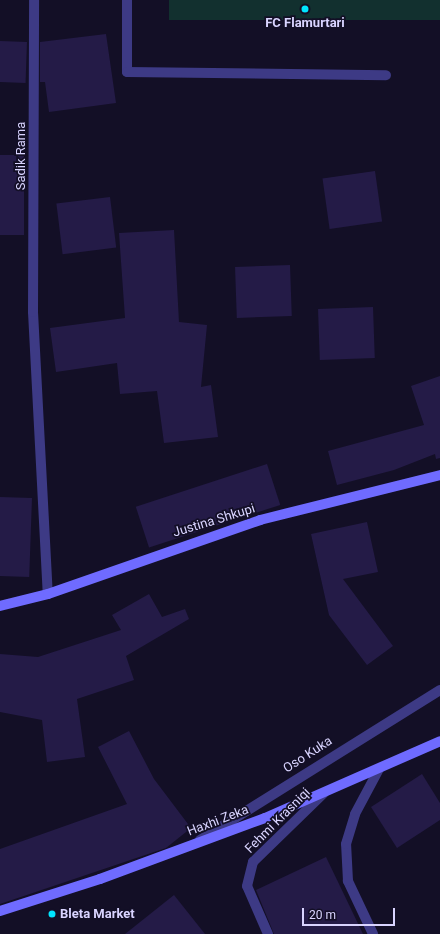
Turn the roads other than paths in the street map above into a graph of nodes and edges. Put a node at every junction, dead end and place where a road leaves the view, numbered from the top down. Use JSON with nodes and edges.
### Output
{"nodes":[{"id":1,"x":34,"y":0,"type":"edge"},
{"id":2,"x":128,"y":0,"type":"edge"},
{"id":3,"x":386,"y":75,"type":"dead end"},
{"id":4,"x":440,"y":475,"type":"edge"},
{"id":5,"x":48,"y":594,"type":"junction"},
{"id":6,"x":0,"y":606,"type":"edge"},
{"id":7,"x":440,"y":690,"type":"edge"},
{"id":8,"x":440,"y":741,"type":"edge"},
{"id":9,"x":379,"y":769,"type":"junction"},
{"id":10,"x":324,"y":793,"type":"junction"},
{"id":11,"x":191,"y":845,"type":"junction"},
{"id":12,"x":0,"y":912,"type":"edge"},
{"id":13,"x":268,"y":934,"type":"edge"},
{"id":14,"x":373,"y":934,"type":"edge"}],
"edges":[{"from":1,"to":5,"type":"street","name":"Sadik Rama"},
{"from":2,"to":3,"type":"street"},
{"from":4,"to":5,"type":"street","name":"Justina Shkupi"},
{"from":5,"to":6,"type":"street","name":"Justina Shkupi"},
{"from":7,"to":11,"type":"street","name":"Oso Kuka"},
{"from":8,"to":9,"type":"street","name":"Haxhi Zeka"},
{"from":9,"to":10,"type":"street","name":"Haxhi Zeka"},
{"from":9,"to":14,"type":"street"},
{"from":10,"to":11,"type":"street","name":"Haxhi Zeka"},
{"from":10,"to":13,"type":"street","name":"Fehmi Krasniqi"},
{"from":11,"to":12,"type":"street","name":"Haxhi Zeka"}]}
